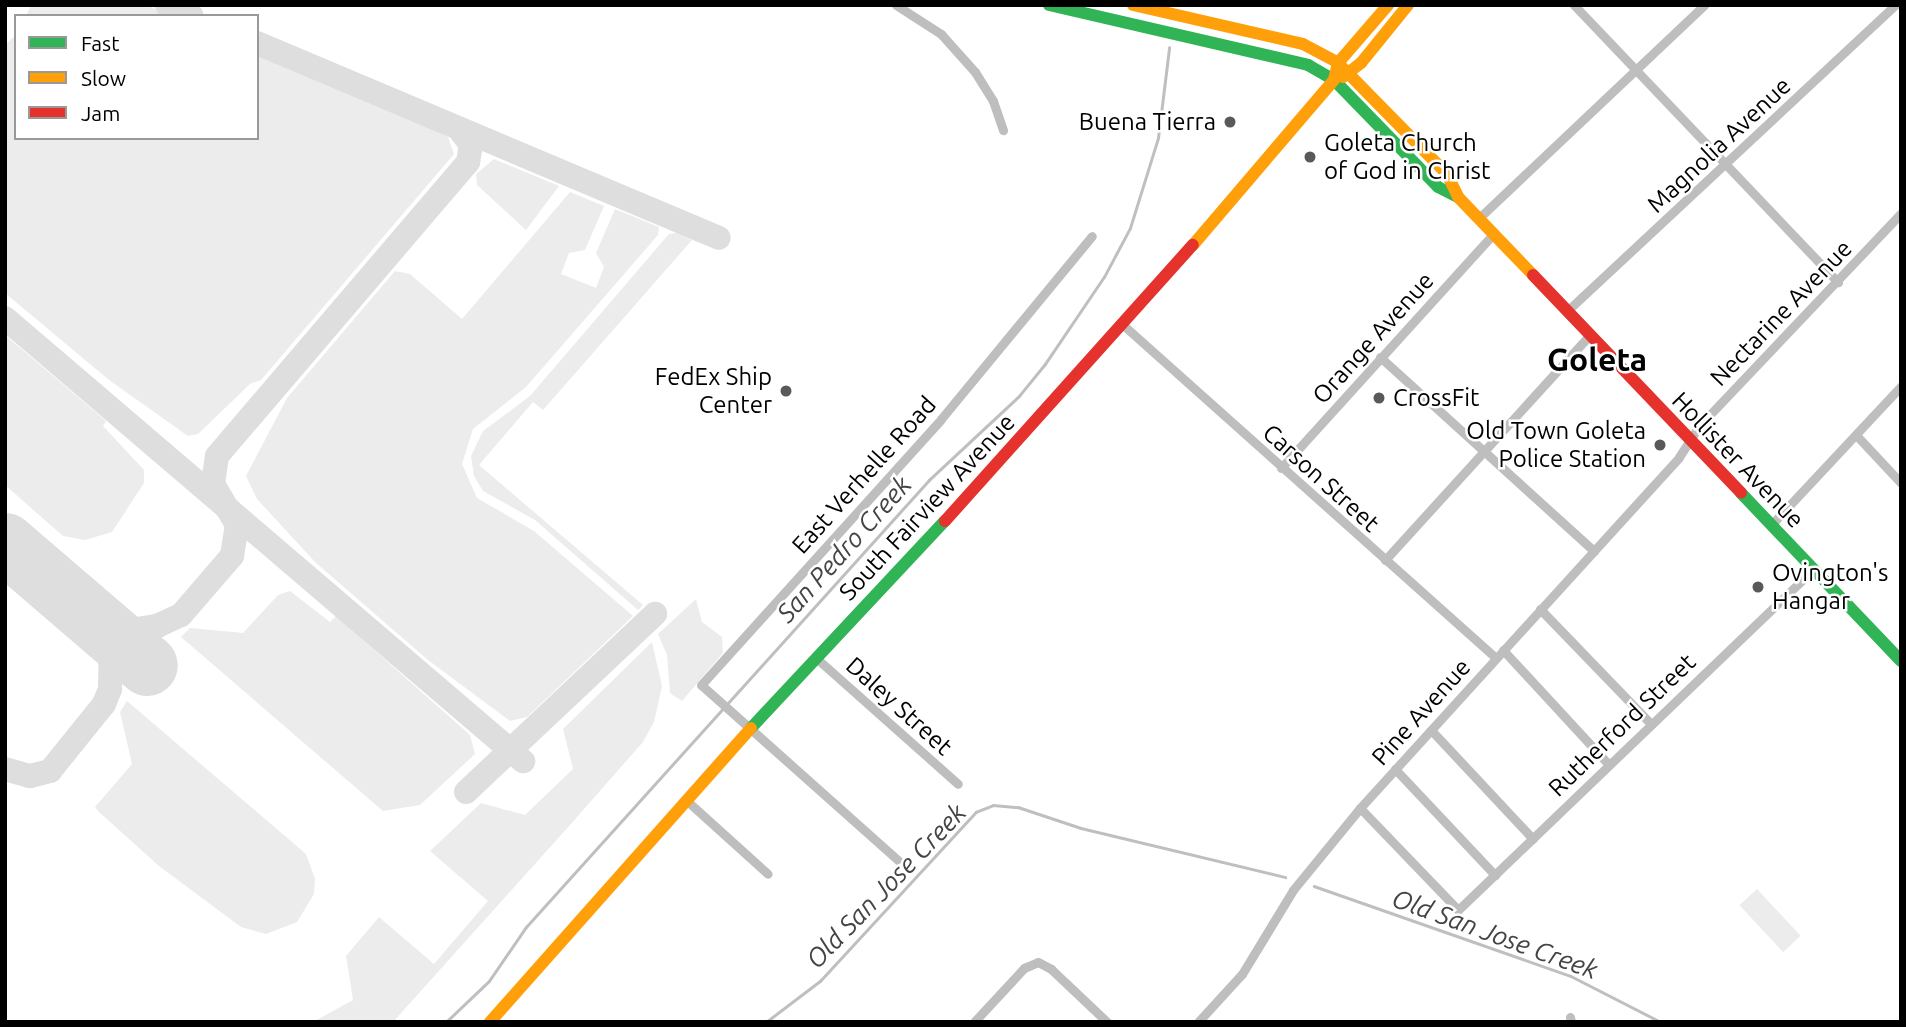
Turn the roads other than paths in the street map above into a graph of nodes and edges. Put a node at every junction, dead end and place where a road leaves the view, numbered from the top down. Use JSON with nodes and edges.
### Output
{"nodes":[{"id":1,"x":896,"y":5,"type":"edge"},
{"id":2,"x":1049,"y":5,"type":"edge"},
{"id":3,"x":1133,"y":5,"type":"edge"},
{"id":4,"x":1388,"y":5,"type":"edge"},
{"id":5,"x":1408,"y":5,"type":"edge"},
{"id":6,"x":1574,"y":5,"type":"edge"},
{"id":7,"x":1704,"y":5,"type":"edge"},
{"id":8,"x":1895,"y":5,"type":"edge"},
{"id":9,"x":1338,"y":63,"type":"junction"},
{"id":10,"x":1636,"y":71,"type":"junction"},
{"id":11,"x":1350,"y":74,"type":"junction"},
{"id":12,"x":1334,"y":80,"type":"junction"},
{"id":13,"x":1003,"y":130,"type":"dead end"},
{"id":14,"x":1725,"y":164,"type":"junction"},
{"id":15,"x":1458,"y":197,"type":"junction"},
{"id":16,"x":1901,"y":213,"type":"edge"},
{"id":17,"x":1479,"y":219,"type":"junction"},
{"id":18,"x":1493,"y":234,"type":"junction"},
{"id":19,"x":1092,"y":236,"type":"dead end"},
{"id":20,"x":1838,"y":282,"type":"junction"},
{"id":21,"x":1567,"y":311,"type":"junction"},
{"id":22,"x":1122,"y":324,"type":"junction"},
{"id":23,"x":1590,"y":335,"type":"junction"},
{"id":24,"x":1380,"y":357,"type":"junction"},
{"id":25,"x":1901,"y":386,"type":"edge"},
{"id":26,"x":1857,"y":436,"type":"junction"},
{"id":27,"x":1690,"y":441,"type":"junction"},
{"id":28,"x":1483,"y":452,"type":"junction"},
{"id":29,"x":1281,"y":468,"type":"junction"},
{"id":30,"x":1901,"y":483,"type":"edge"},
{"id":31,"x":1771,"y":525,"type":"junction"},
{"id":32,"x":1594,"y":551,"type":"junction"},
{"id":33,"x":1384,"y":560,"type":"junction"},
{"id":34,"x":1812,"y":569,"type":"junction"},
{"id":35,"x":1540,"y":609,"type":"junction"},
{"id":36,"x":1503,"y":650,"type":"junction"},
{"id":37,"x":815,"y":657,"type":"junction"},
{"id":38,"x":1496,"y":658,"type":"junction"},
{"id":39,"x":1901,"y":661,"type":"edge"},
{"id":40,"x":1651,"y":724,"type":"junction"},
{"id":41,"x":750,"y":728,"type":"junction"},
{"id":42,"x":1431,"y":730,"type":"junction"},
{"id":43,"x":1609,"y":765,"type":"junction"},
{"id":44,"x":1395,"y":769,"type":"junction"},
{"id":45,"x":958,"y":784,"type":"dead end"},
{"id":46,"x":686,"y":800,"type":"junction"},
{"id":47,"x":1360,"y":808,"type":"junction"},
{"id":48,"x":1532,"y":839,"type":"junction"},
{"id":49,"x":900,"y":862,"type":"dead end"},
{"id":50,"x":768,"y":874,"type":"dead end"},
{"id":51,"x":1495,"y":875,"type":"junction"},
{"id":52,"x":490,"y":1022,"type":"edge"},
{"id":53,"x":974,"y":1022,"type":"edge"},
{"id":54,"x":1107,"y":1022,"type":"edge"},
{"id":55,"x":1198,"y":1022,"type":"edge"}],
"edges":[{"from":1,"to":13,"type":"street"},
{"from":2,"to":12,"type":"main road","name":"Hollister Avenue"},
{"from":3,"to":9,"type":"main road","name":"Hollister Avenue"},
{"from":4,"to":9,"type":"main road","name":"South Fairview Avenue"},
{"from":5,"to":11,"type":"main road","name":"South Fairview Avenue"},
{"from":6,"to":10,"type":"street"},
{"from":7,"to":10,"type":"street"},
{"from":8,"to":14,"type":"street","name":"Magnolia Avenue"},
{"from":9,"to":11,"type":"main road","name":"Hollister Avenue"},
{"from":9,"to":12,"type":"main road","name":"South Fairview Avenue"},
{"from":10,"to":14,"type":"street"},
{"from":10,"to":17,"type":"street"},
{"from":11,"to":12,"type":"main road","name":"South Fairview Avenue"},
{"from":11,"to":15,"type":"main road","name":"Hollister Avenue"},
{"from":12,"to":15,"type":"main road","name":"Hollister Avenue"},
{"from":12,"to":22,"type":"main road","name":"South Fairview Avenue"},
{"from":14,"to":20,"type":"street"},
{"from":14,"to":21,"type":"street","name":"Magnolia Avenue"},
{"from":15,"to":17,"type":"main road","name":"Hollister Avenue"},
{"from":16,"to":20,"type":"street","name":"Nectarine Avenue"},
{"from":17,"to":18,"type":"main road","name":"Hollister Avenue"},
{"from":18,"to":21,"type":"main road","name":"Hollister Avenue"},
{"from":18,"to":24,"type":"street","name":"Orange Avenue"},
{"from":19,"to":41,"type":"street","name":"East Verhelle Road"},
{"from":20,"to":27,"type":"street","name":"Nectarine Avenue"},
{"from":21,"to":23,"type":"main road","name":"Hollister Avenue"},
{"from":22,"to":29,"type":"street","name":"Carson Street"},
{"from":22,"to":37,"type":"main road","name":"South Fairview Avenue"},
{"from":23,"to":27,"type":"main road","name":"Hollister Avenue"},
{"from":23,"to":28,"type":"street"},
{"from":24,"to":28,"type":"street"},
{"from":24,"to":29,"type":"street","name":"Orange Avenue"},
{"from":25,"to":26,"type":"street"},
{"from":26,"to":30,"type":"street"},
{"from":26,"to":31,"type":"street"},
{"from":27,"to":31,"type":"main road","name":"Hollister Avenue"},
{"from":27,"to":32,"type":"street","name":"Pine Avenue"},
{"from":28,"to":32,"type":"street"},
{"from":28,"to":33,"type":"street"},
{"from":29,"to":33,"type":"street","name":"Carson Street"},
{"from":31,"to":34,"type":"main road","name":"Hollister Avenue"},
{"from":32,"to":35,"type":"street","name":"Pine Avenue"},
{"from":33,"to":38,"type":"street","name":"Carson Street"},
{"from":34,"to":39,"type":"main road","name":"Hollister Avenue"},
{"from":34,"to":40,"type":"street","name":"Rutherford Street"},
{"from":35,"to":36,"type":"street","name":"Pine Avenue"},
{"from":35,"to":40,"type":"street"},
{"from":36,"to":38,"type":"street","name":"Pine Avenue"},
{"from":36,"to":43,"type":"street"},
{"from":37,"to":41,"type":"main road","name":"South Fairview Avenue"},
{"from":37,"to":45,"type":"street","name":"Daley Street"},
{"from":38,"to":42,"type":"street","name":"Pine Avenue"},
{"from":40,"to":43,"type":"street","name":"Rutherford Street"},
{"from":41,"to":46,"type":"main road","name":"South Fairview Avenue"},
{"from":41,"to":49,"type":"street","name":"East Verhelle Road"},
{"from":42,"to":44,"type":"street","name":"Pine Avenue"},
{"from":42,"to":48,"type":"street"},
{"from":43,"to":48,"type":"street","name":"Rutherford Street"},
{"from":44,"to":47,"type":"street","name":"Pine Avenue"},
{"from":44,"to":51,"type":"street"},
{"from":46,"to":50,"type":"street"},
{"from":46,"to":52,"type":"main road","name":"South Fairview Avenue"},
{"from":47,"to":51,"type":"street","name":"Rutherford Street"},
{"from":47,"to":55,"type":"street","name":"Pine Avenue"},
{"from":48,"to":51,"type":"street","name":"Rutherford Street"},
{"from":53,"to":54,"type":"street"}]}
